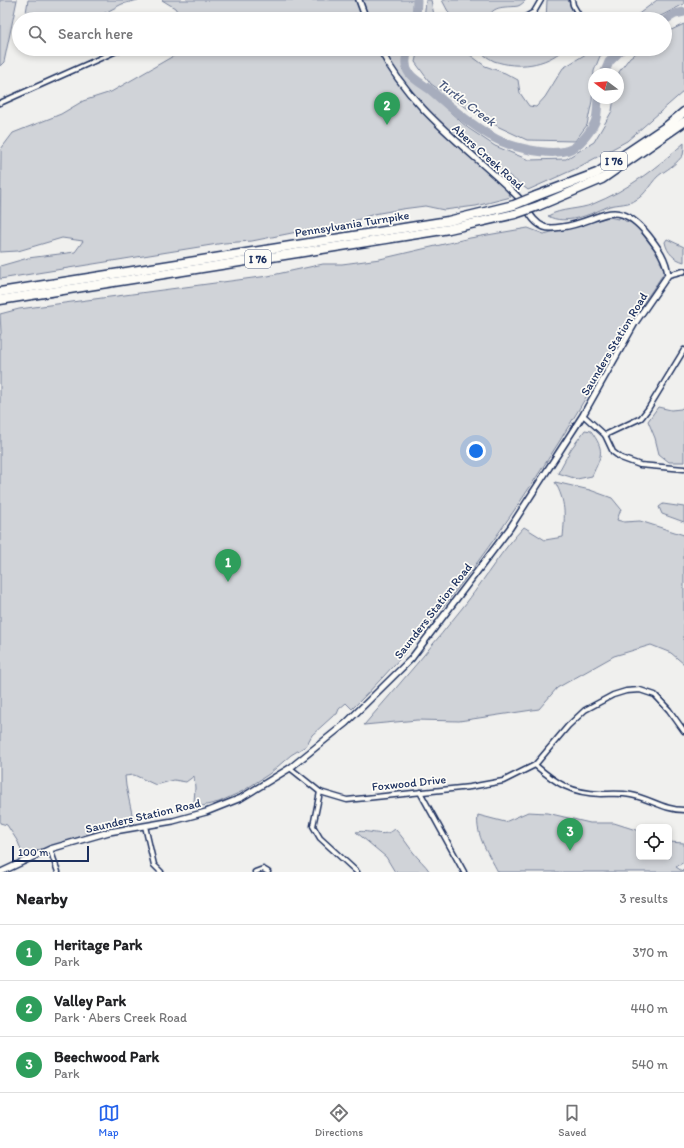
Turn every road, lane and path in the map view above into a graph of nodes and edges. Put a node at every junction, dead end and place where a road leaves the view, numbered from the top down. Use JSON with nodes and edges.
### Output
{"nodes":[{"id":1,"x":359,"y":0,"type":"edge"},
{"id":2,"x":541,"y":0,"type":"edge"},
{"id":3,"x":572,"y":0,"type":"edge"},
{"id":4,"x":363,"y":12,"type":"edge"},
{"id":5,"x":534,"y":12,"type":"edge"},
{"id":6,"x":578,"y":12,"type":"edge"},
{"id":7,"x":105,"y":56,"type":"edge"},
{"id":8,"x":384,"y":56,"type":"edge"},
{"id":9,"x":0,"y":103,"type":"edge"},
{"id":10,"x":684,"y":112,"type":"edge"},
{"id":11,"x":684,"y":122,"type":"edge"},
{"id":12,"x":684,"y":270,"type":"edge"},
{"id":13,"x":668,"y":275,"type":"junction"},
{"id":14,"x":0,"y":292,"type":"edge"},
{"id":15,"x":0,"y":300,"type":"edge"},
{"id":16,"x":684,"y":350,"type":"edge"},
{"id":17,"x":583,"y":415,"type":"junction"},
{"id":18,"x":605,"y":434,"type":"junction"},
{"id":19,"x":684,"y":469,"type":"edge"},
{"id":20,"x":684,"y":730,"type":"edge"},
{"id":21,"x":535,"y":765,"type":"junction"},
{"id":22,"x":290,"y":768,"type":"junction"},
{"id":23,"x":320,"y":792,"type":"junction"},
{"id":24,"x":420,"y":792,"type":"junction"},
{"id":25,"x":684,"y":810,"type":"edge"},
{"id":26,"x":145,"y":826,"type":"junction"},
{"id":27,"x":50,"y":849,"type":"junction"},
{"id":28,"x":1,"y":872,"type":"edge"},
{"id":29,"x":58,"y":872,"type":"edge"},
{"id":30,"x":161,"y":872,"type":"edge"},
{"id":31,"x":256,"y":872,"type":"edge"},
{"id":32,"x":268,"y":872,"type":"edge"},
{"id":33,"x":357,"y":872,"type":"edge"},
{"id":34,"x":464,"y":872,"type":"edge"}],
"edges":[{"from":1,"to":4,"type":"street"},
{"from":2,"to":5,"type":"street"},
{"from":3,"to":6,"type":"street"},
{"from":7,"to":9,"type":"street"},
{"from":8,"to":13,"type":"street","name":"Abers Creek Road"},
{"from":10,"to":14,"type":"highway","name":"Pennsylvania Turnpike","number":"I 76","bridge":true},
{"from":11,"to":15,"type":"highway","name":"Pennsylvania Turnpike","number":"I 76","bridge":true},
{"from":12,"to":13,"type":"street"},
{"from":13,"to":17,"type":"street","name":"Saunders Station Road"},
{"from":16,"to":18,"type":"street"},
{"from":17,"to":18,"type":"street"},
{"from":17,"to":22,"type":"street","name":"Saunders Station Road"},
{"from":18,"to":19,"type":"street"},
{"from":20,"to":21,"type":"street","name":"Foxwood Drive"},
{"from":21,"to":24,"type":"street","name":"Foxwood Drive"},
{"from":21,"to":25,"type":"street"},
{"from":22,"to":23,"type":"street","name":"Foxwood Drive"},
{"from":22,"to":26,"type":"street","name":"Saunders Station Road"},
{"from":23,"to":24,"type":"street","name":"Foxwood Drive"},
{"from":23,"to":33,"type":"street"},
{"from":24,"to":34,"type":"street"},
{"from":26,"to":27,"type":"street","name":"Saunders Station Road"},
{"from":26,"to":30,"type":"street"},
{"from":27,"to":28,"type":"street","name":"Saunders Station Road"},
{"from":27,"to":29,"type":"street"},
{"from":31,"to":32,"type":"street"}]}
